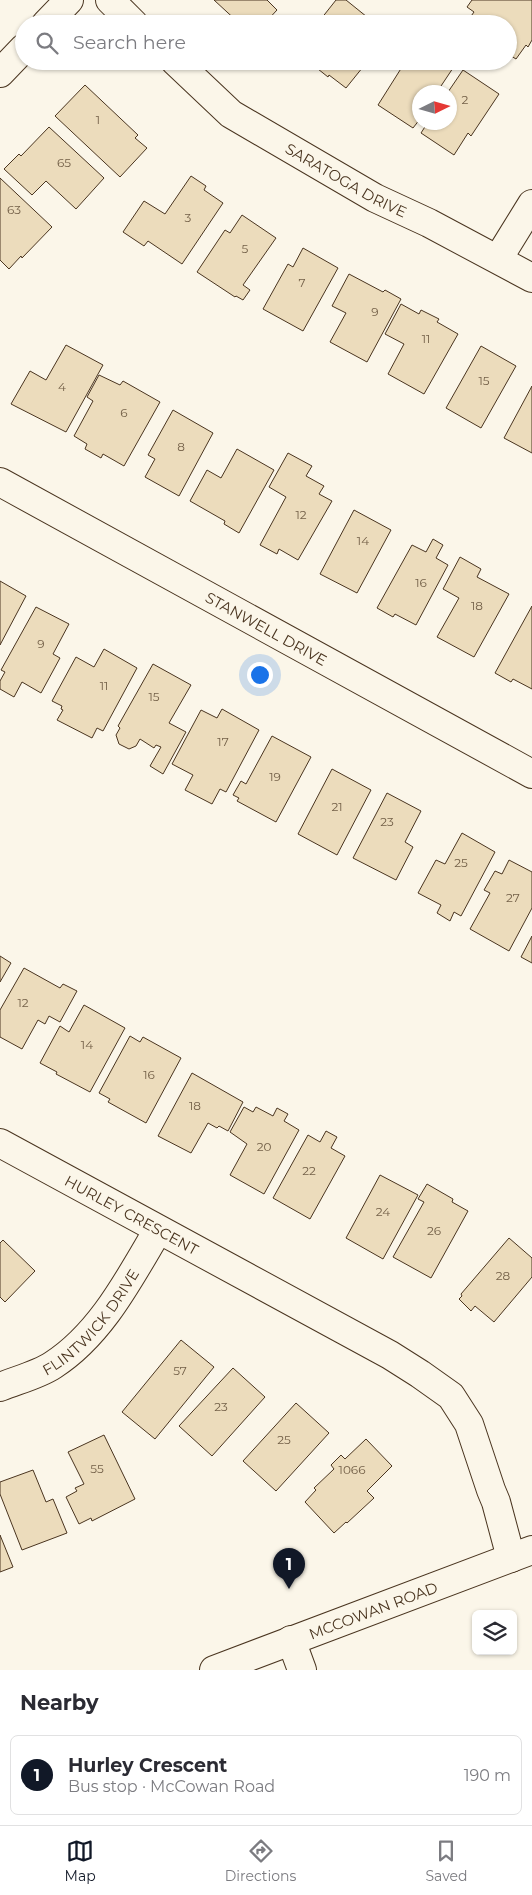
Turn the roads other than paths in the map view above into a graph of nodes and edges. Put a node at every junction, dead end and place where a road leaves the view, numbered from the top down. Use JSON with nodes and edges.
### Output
{"nodes":[{"id":1,"x":69,"y":0,"type":"edge"},
{"id":2,"x":110,"y":0,"type":"edge"},
{"id":3,"x":55,"y":15,"type":"edge"},
{"id":4,"x":125,"y":15,"type":"edge"},
{"id":5,"x":15,"y":57,"type":"edge"},
{"id":6,"x":184,"y":70,"type":"edge"},
{"id":7,"x":0,"y":73,"type":"edge"},
{"id":8,"x":532,"y":204,"type":"edge"},
{"id":9,"x":498,"y":259,"type":"junction"},
{"id":10,"x":532,"y":278,"type":"edge"},
{"id":11,"x":0,"y":482,"type":"edge"},
{"id":12,"x":532,"y":774,"type":"edge"},
{"id":13,"x":0,"y":1143,"type":"edge"},
{"id":14,"x":158,"y":1230,"type":"junction"},
{"id":15,"x":0,"y":1387,"type":"edge"},
{"id":16,"x":522,"y":1554,"type":"edge"},
{"id":17,"x":291,"y":1640,"type":"junction"},
{"id":18,"x":214,"y":1670,"type":"edge"},
{"id":19,"x":302,"y":1670,"type":"edge"}],
"edges":[{"from":1,"to":3,"type":"street"},
{"from":2,"to":4,"type":"street"},
{"from":5,"to":7,"type":"street"},
{"from":6,"to":9,"type":"street","name":"SARATOGA DRIVE"},
{"from":8,"to":9,"type":"street"},
{"from":9,"to":10,"type":"street","name":"SARATOGA DRIVE"},
{"from":11,"to":12,"type":"street","name":"STANWELL DRIVE"},
{"from":13,"to":14,"type":"street","name":"HURLEY CRESCENT"},
{"from":14,"to":15,"type":"street","name":"FLINTWICK DRIVE"},
{"from":14,"to":16,"type":"street","name":"HURLEY CRESCENT"},
{"from":16,"to":17,"type":"street","name":"MCCOWAN ROAD"},
{"from":17,"to":18,"type":"street","name":"MCCOWAN ROAD"},
{"from":17,"to":19,"type":"street"}]}
